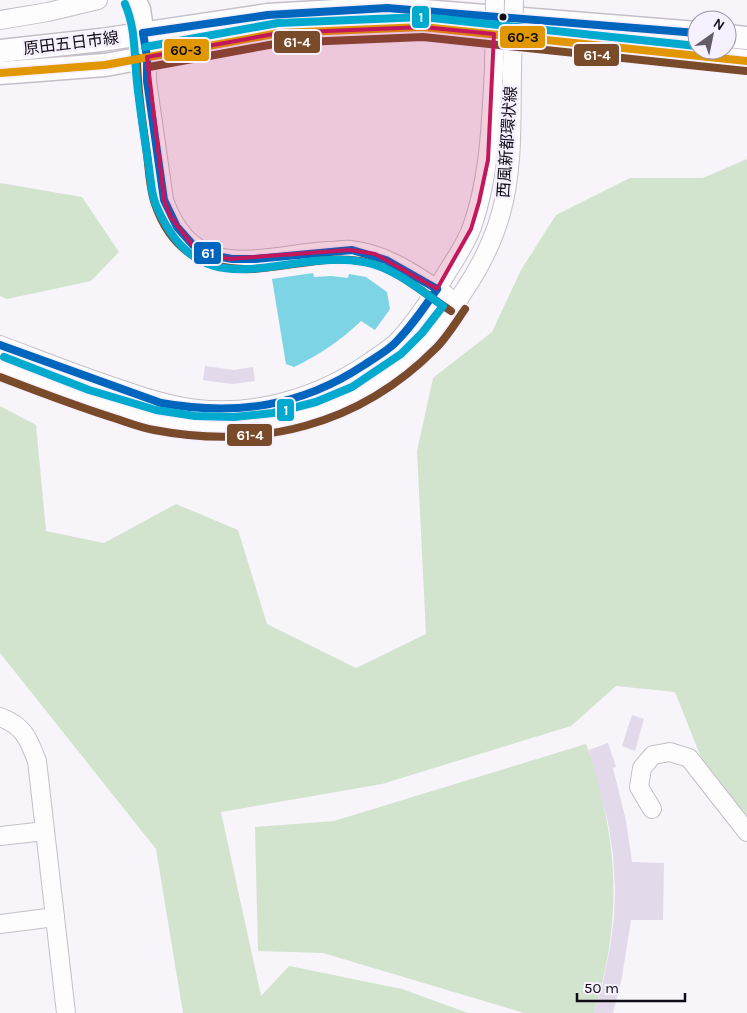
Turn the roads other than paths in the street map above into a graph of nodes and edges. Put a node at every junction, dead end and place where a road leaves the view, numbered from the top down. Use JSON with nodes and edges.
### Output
{"nodes":[{"id":1,"x":98,"y":0,"type":"edge"},
{"id":2,"x":134,"y":0,"type":"edge"},
{"id":3,"x":495,"y":0,"type":"edge"},
{"id":4,"x":514,"y":0,"type":"edge"},
{"id":5,"x":439,"y":6,"type":"edge"},
{"id":6,"x":0,"y":20,"type":"edge"},
{"id":7,"x":687,"y":32,"type":"edge"},
{"id":8,"x":143,"y":33,"type":"junction"},
{"id":9,"x":0,"y":51,"type":"edge"},
{"id":10,"x":147,"y":57,"type":"junction"},
{"id":11,"x":747,"y":61,"type":"edge"},
{"id":12,"x":0,"y":73,"type":"edge"},
{"id":13,"x":437,"y":290,"type":"junction"},
{"id":14,"x":457,"y":303,"type":"junction"},
{"id":15,"x":0,"y":345,"type":"edge"},
{"id":16,"x":0,"y":366,"type":"edge"},
{"id":17,"x":0,"y":717,"type":"edge"},
{"id":18,"x":652,"y":809,"type":"dead end"},
{"id":19,"x":45,"y":831,"type":"junction"},
{"id":20,"x":747,"y":832,"type":"edge"},
{"id":21,"x":0,"y":836,"type":"edge"},
{"id":22,"x":54,"y":917,"type":"junction"},
{"id":23,"x":0,"y":924,"type":"edge"},
{"id":24,"x":66,"y":1013,"type":"edge"}],
"edges":[{"from":1,"to":6,"type":"street"},
{"from":2,"to":8,"type":"main road","name":"原田五日市線"},
{"from":3,"to":13,"type":"street","name":"西風新都環状線","bridge":true},
{"from":4,"to":14,"type":"street","name":"西風新都環状線","bridge":true},
{"from":5,"to":7,"type":"main road","name":"原田五日市線"},
{"from":5,"to":8,"type":"main road","name":"原田五日市線"},
{"from":8,"to":9,"type":"main road","name":"原田五日市線"},
{"from":8,"to":10,"type":"main road","name":"原田五日市線"},
{"from":10,"to":11,"type":"main road","name":"原田五日市線"},
{"from":10,"to":12,"type":"main road","name":"原田五日市線"},
{"from":10,"to":13,"type":"street"},
{"from":13,"to":14,"type":"street"},
{"from":13,"to":15,"type":"street","name":"西風新都環状線"},
{"from":14,"to":16,"type":"street","name":"西風新都環状線"},
{"from":17,"to":19,"type":"street"},
{"from":18,"to":20,"type":"street"},
{"from":19,"to":21,"type":"street"},
{"from":19,"to":22,"type":"street"},
{"from":22,"to":23,"type":"street"},
{"from":22,"to":24,"type":"street"}]}
